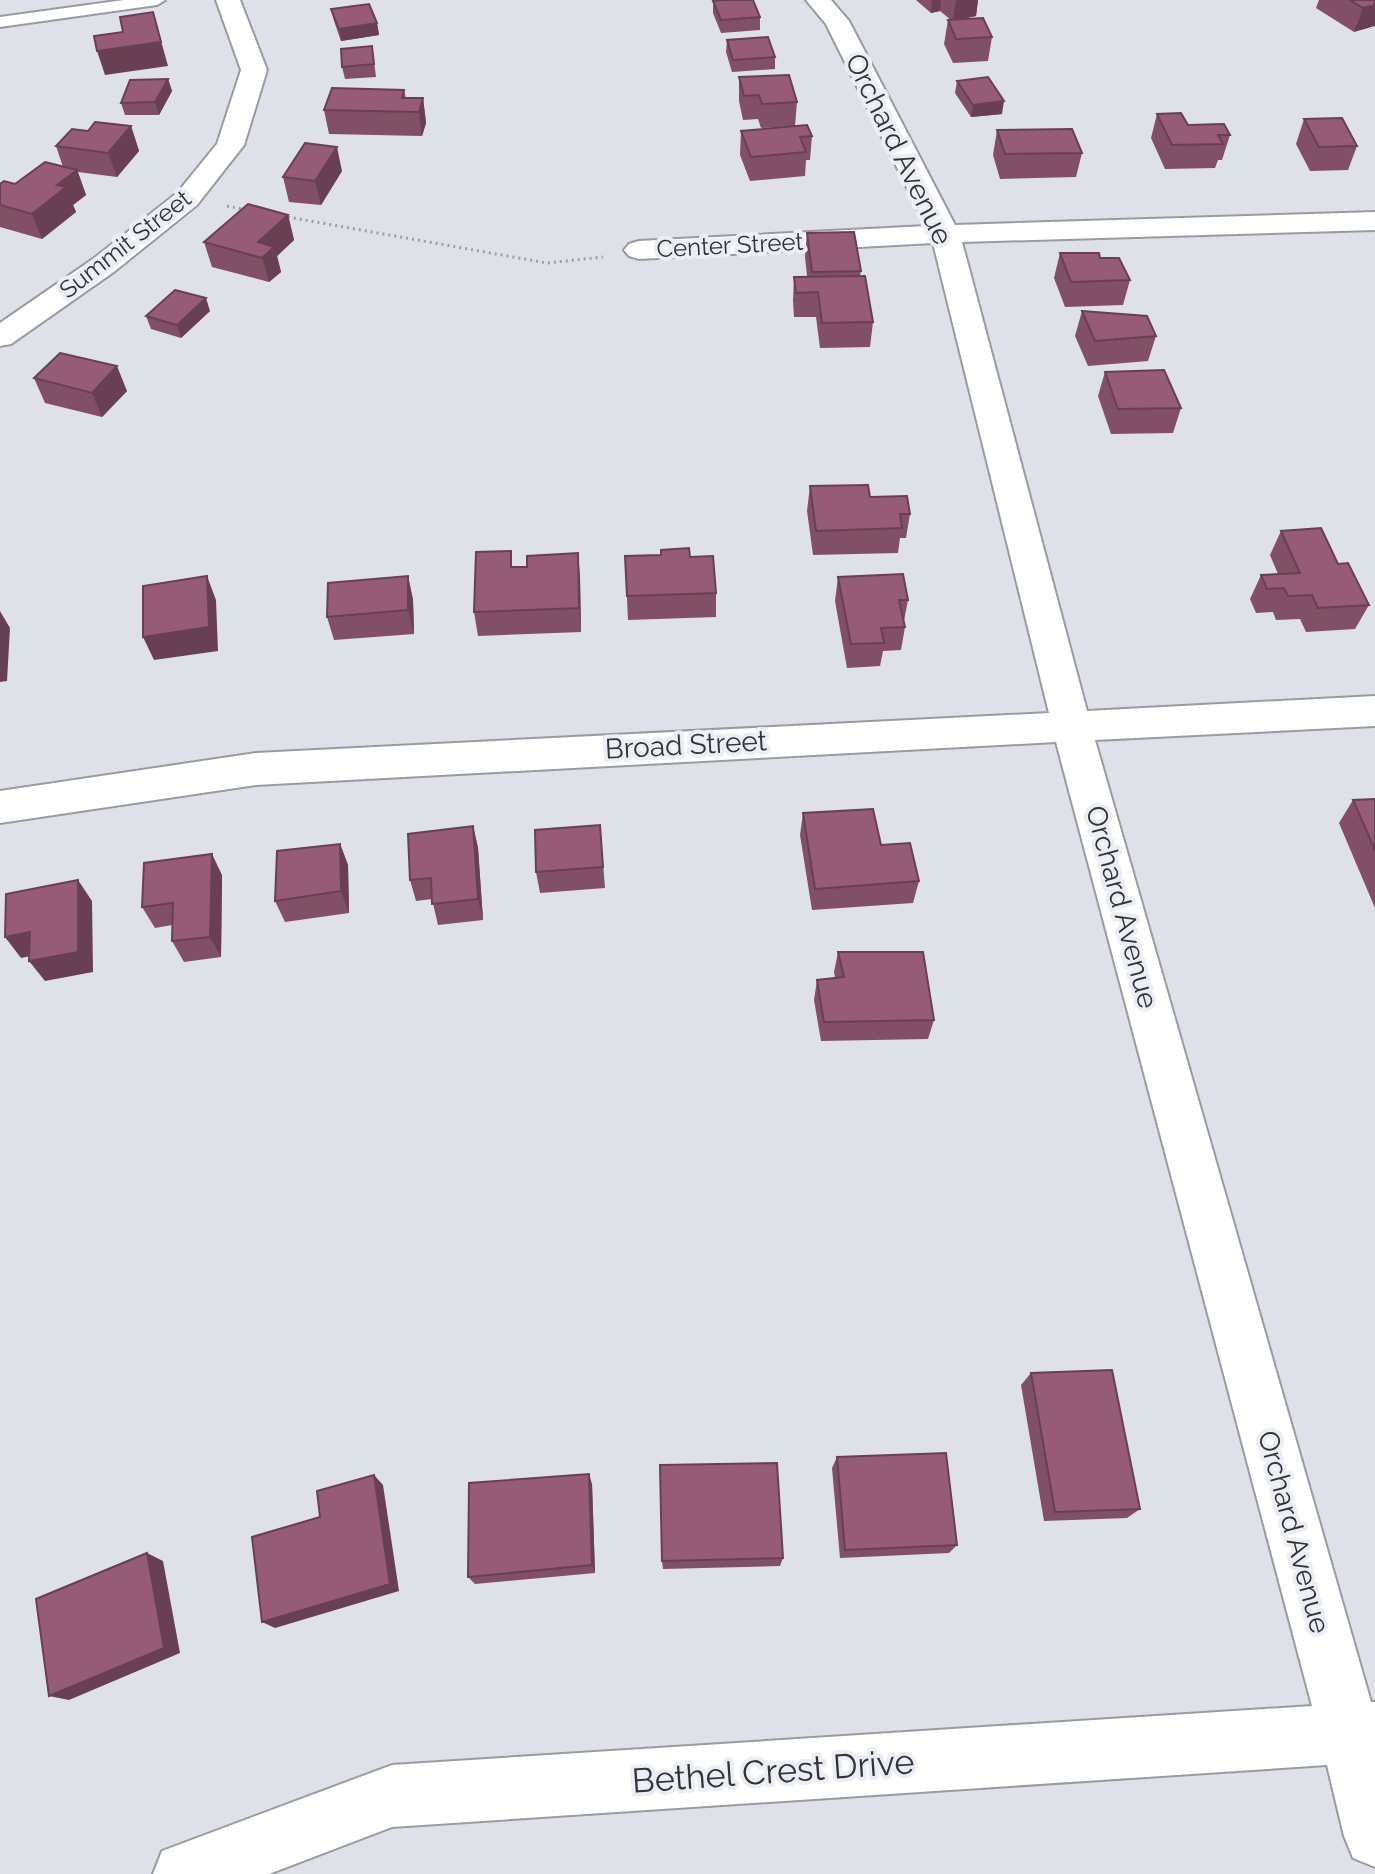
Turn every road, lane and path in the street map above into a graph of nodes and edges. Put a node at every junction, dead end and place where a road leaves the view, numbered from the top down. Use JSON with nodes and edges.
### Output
{"nodes":[{"id":1,"x":157,"y":0,"type":"edge"},
{"id":2,"x":228,"y":0,"type":"edge"},
{"id":3,"x":818,"y":0,"type":"edge"},
{"id":4,"x":0,"y":22,"type":"edge"},
{"id":5,"x":187,"y":199,"type":"junction"},
{"id":6,"x":250,"y":210,"type":"edge"},
{"id":7,"x":281,"y":216,"type":"edge"},
{"id":8,"x":1375,"y":221,"type":"edge"},
{"id":9,"x":945,"y":234,"type":"junction"},
{"id":10,"x":639,"y":250,"type":"joint"},
{"id":11,"x":0,"y":337,"type":"edge"},
{"id":12,"x":1375,"y":711,"type":"edge"},
{"id":13,"x":1071,"y":724,"type":"junction"},
{"id":14,"x":0,"y":807,"type":"edge"},
{"id":15,"x":1362,"y":1733,"type":"edge"},
{"id":16,"x":1375,"y":1836,"type":"edge"},
{"id":17,"x":185,"y":1874,"type":"edge"}],
"edges":[{"from":1,"to":4,"type":"lane"},
{"from":2,"to":5,"type":"street","name":"Summit Street"},
{"from":3,"to":9,"type":"street","name":"Orchard Avenue"},
{"from":5,"to":6,"type":"path"},
{"from":5,"to":11,"type":"street","name":"Summit Street"},
{"from":7,"to":10,"type":"path","name":"Center Street"},
{"from":8,"to":9,"type":"street","name":"Center Street"},
{"from":9,"to":10,"type":"street","name":"Center Street"},
{"from":9,"to":13,"type":"street","name":"Orchard Avenue"},
{"from":12,"to":13,"type":"street","name":"Broad Street"},
{"from":13,"to":14,"type":"street","name":"Broad Street"},
{"from":13,"to":15,"type":"street","name":"Orchard Avenue"},
{"from":15,"to":16,"type":"street","name":"Orchard Avenue"},
{"from":15,"to":17,"type":"street","name":"Bethel Crest Drive"}]}
